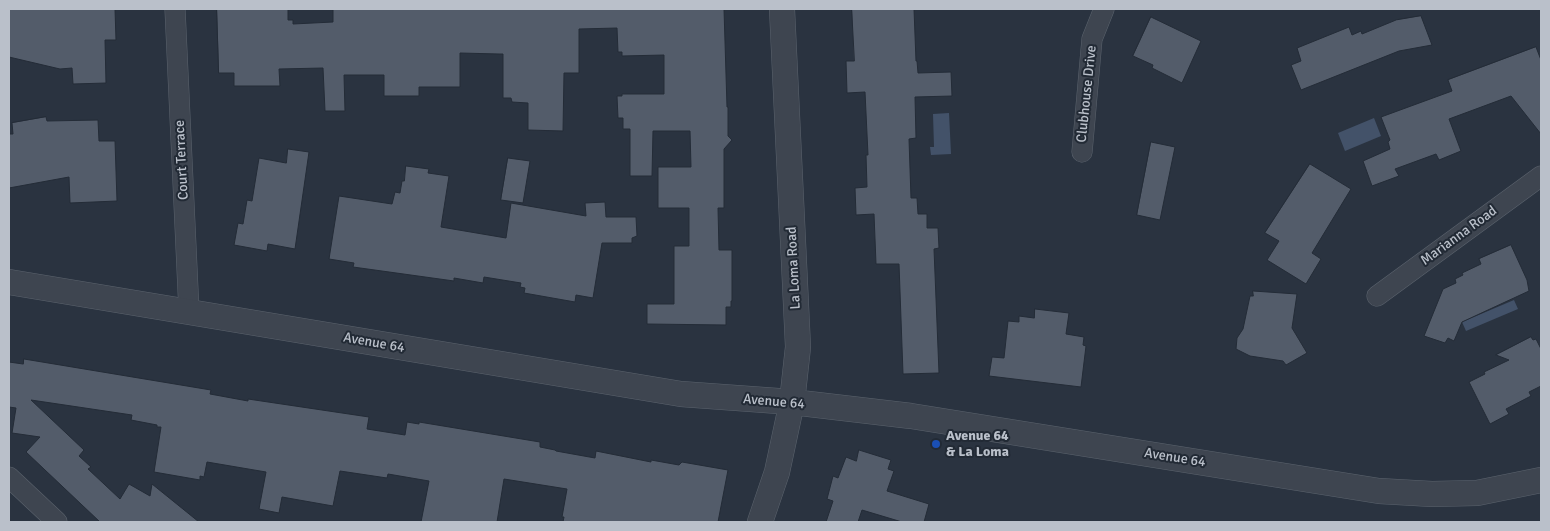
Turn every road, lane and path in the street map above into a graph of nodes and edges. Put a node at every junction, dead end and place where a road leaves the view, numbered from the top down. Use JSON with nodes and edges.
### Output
{"nodes":[{"id":1,"x":175,"y":9,"type":"edge"},
{"id":2,"x":782,"y":9,"type":"edge"},
{"id":3,"x":1104,"y":9,"type":"edge"},
{"id":4,"x":1082,"y":152,"type":"dead end"},
{"id":5,"x":1541,"y":176,"type":"edge"},
{"id":6,"x":9,"y":282,"type":"edge"},
{"id":7,"x":1377,"y":296,"type":"dead end"},
{"id":8,"x":189,"y":312,"type":"junction"},
{"id":9,"x":792,"y":402,"type":"junction"},
{"id":10,"x":9,"y":478,"type":"edge"},
{"id":11,"x":1541,"y":480,"type":"edge"},
{"id":12,"x":57,"y":522,"type":"edge"},
{"id":13,"x":760,"y":522,"type":"edge"}],
"edges":[{"from":1,"to":8,"type":"street","name":"Court Terrace"},
{"from":2,"to":9,"type":"street","name":"La Loma Road"},
{"from":3,"to":4,"type":"street","name":"Clubhouse Drive"},
{"from":5,"to":7,"type":"street","name":"Marianna Road"},
{"from":6,"to":8,"type":"street","name":"Avenue 64"},
{"from":8,"to":9,"type":"street","name":"Avenue 64"},
{"from":9,"to":11,"type":"street","name":"Avenue 64"},
{"from":9,"to":13,"type":"street","name":"La Loma Road"},
{"from":10,"to":12,"type":"street"}]}
